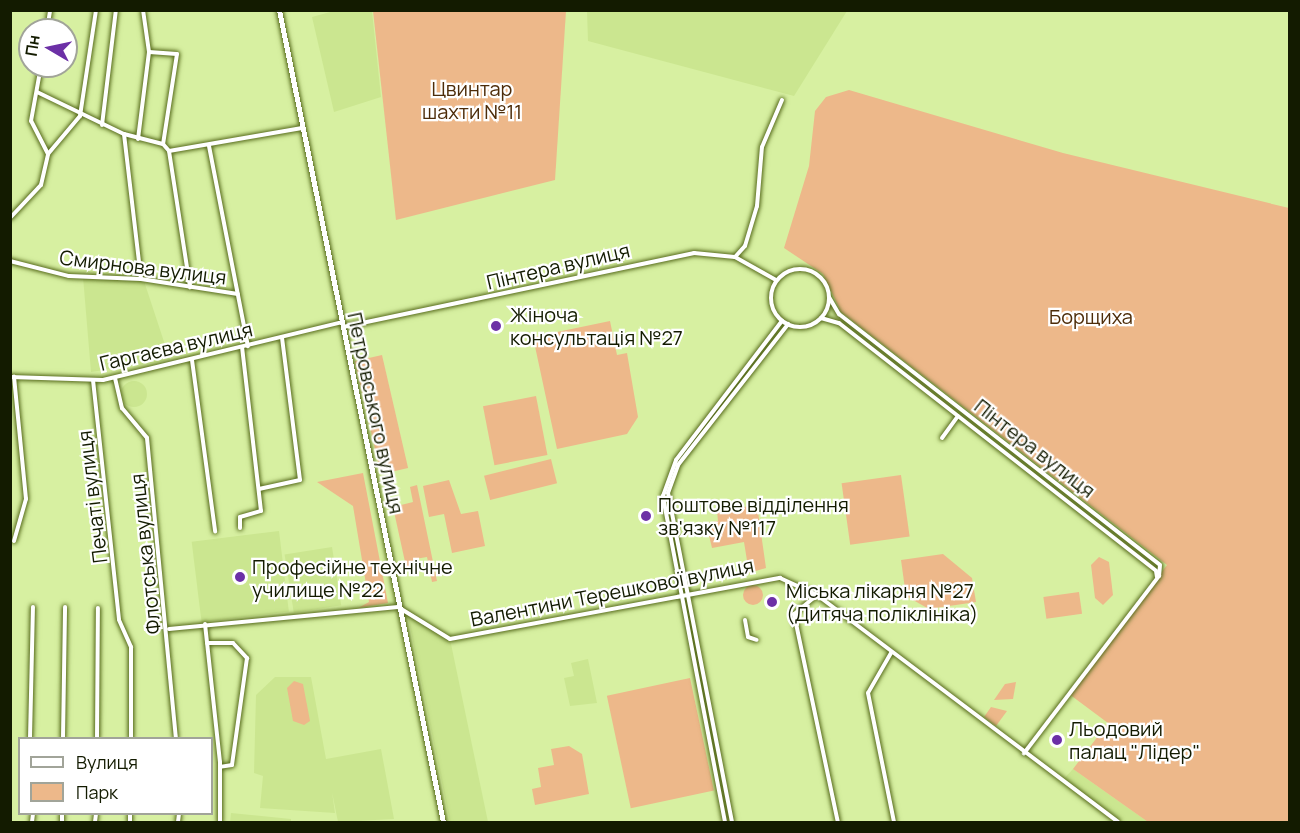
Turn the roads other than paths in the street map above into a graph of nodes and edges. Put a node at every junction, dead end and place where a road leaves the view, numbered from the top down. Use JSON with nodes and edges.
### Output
{"nodes":[{"id":1,"x":96,"y":10,"type":"edge"},
{"id":2,"x":116,"y":10,"type":"edge"},
{"id":3,"x":143,"y":10,"type":"edge"},
{"id":4,"x":279,"y":10,"type":"edge"},
{"id":5,"x":149,"y":52,"type":"junction"},
{"id":6,"x":40,"y":78,"type":"edge"},
{"id":7,"x":38,"y":92,"type":"junction"},
{"id":8,"x":782,"y":100,"type":"dead end"},
{"id":9,"x":80,"y":116,"type":"junction"},
{"id":10,"x":102,"y":124,"type":"junction"},
{"id":11,"x":302,"y":128,"type":"junction"},
{"id":12,"x":124,"y":134,"type":"junction"},
{"id":13,"x":138,"y":139,"type":"junction"},
{"id":14,"x":163,"y":144,"type":"junction"},
{"id":15,"x":209,"y":146,"type":"junction"},
{"id":16,"x":169,"y":151,"type":"junction"},
{"id":17,"x":48,"y":154,"type":"junction"},
{"id":18,"x":10,"y":218,"type":"edge"},
{"id":19,"x":735,"y":257,"type":"junction"},
{"id":20,"x":10,"y":261,"type":"edge"},
{"id":21,"x":141,"y":279,"type":"junction"},
{"id":22,"x":776,"y":280,"type":"junction"},
{"id":23,"x":190,"y":287,"type":"junction"},
{"id":24,"x":238,"y":294,"type":"junction"},
{"id":25,"x":829,"y":297,"type":"junction"},
{"id":26,"x":821,"y":318,"type":"junction"},
{"id":27,"x":782,"y":321,"type":"junction"},
{"id":28,"x":788,"y":324,"type":"junction"},
{"id":29,"x":342,"y":325,"type":"junction"},
{"id":30,"x":282,"y":337,"type":"junction"},
{"id":31,"x":248,"y":346,"type":"junction"},
{"id":32,"x":242,"y":348,"type":"junction"},
{"id":33,"x":192,"y":360,"type":"junction"},
{"id":34,"x":12,"y":377,"type":"edge"},
{"id":35,"x":115,"y":378,"type":"junction"},
{"id":36,"x":93,"y":380,"type":"junction"},
{"id":37,"x":732,"y":392,"type":"junction"},
{"id":38,"x":958,"y":416,"type":"junction"},
{"id":39,"x":694,"y":436,"type":"junction"},
{"id":40,"x":995,"y":436,"type":"junction"},
{"id":41,"x":942,"y":438,"type":"dead end"},
{"id":42,"x":696,"y":442,"type":"junction"},
{"id":43,"x":991,"y":442,"type":"junction"},
{"id":44,"x":259,"y":489,"type":"junction"},
{"id":45,"x":1078,"y":501,"type":"junction"},
{"id":46,"x":1083,"y":505,"type":"junction"},
{"id":47,"x":1074,"y":507,"type":"junction"},
{"id":48,"x":1079,"y":510,"type":"junction"},
{"id":49,"x":240,"y":528,"type":"dead end"},
{"id":50,"x":214,"y":531,"type":"dead end"},
{"id":51,"x":14,"y":541,"type":"dead end"},
{"id":52,"x":1157,"y":578,"type":"junction"},
{"id":53,"x":683,"y":593,"type":"junction"},
{"id":54,"x":817,"y":595,"type":"junction"},
{"id":55,"x":33,"y":607,"type":"dead end"},
{"id":56,"x":65,"y":607,"type":"dead end"},
{"id":57,"x":402,"y":607,"type":"junction"},
{"id":58,"x":98,"y":608,"type":"dead end"},
{"id":59,"x":745,"y":620,"type":"dead end"},
{"id":60,"x":205,"y":624,"type":"junction"},
{"id":61,"x":169,"y":629,"type":"junction"},
{"id":62,"x":757,"y":640,"type":"dead end"},
{"id":63,"x":207,"y":643,"type":"junction"},
{"id":64,"x":891,"y":653,"type":"junction"},
{"id":65,"x":30,"y":737,"type":"edge"},
{"id":66,"x":63,"y":737,"type":"edge"},
{"id":67,"x":97,"y":737,"type":"edge"},
{"id":68,"x":131,"y":737,"type":"edge"},
{"id":69,"x":176,"y":737,"type":"edge"},
{"id":70,"x":1024,"y":753,"type":"junction"},
{"id":71,"x":220,"y":767,"type":"junction"},
{"id":72,"x":220,"y":822,"type":"edge"},
{"id":73,"x":444,"y":822,"type":"edge"},
{"id":74,"x":725,"y":822,"type":"edge"},
{"id":75,"x":732,"y":822,"type":"edge"},
{"id":76,"x":838,"y":822,"type":"edge"},
{"id":77,"x":894,"y":822,"type":"edge"},
{"id":78,"x":1118,"y":822,"type":"edge"}],
"edges":[{"from":1,"to":9,"type":"street"},
{"from":2,"to":10,"type":"street"},
{"from":3,"to":5,"type":"street"},
{"from":4,"to":11,"type":"main road","name":"Петровського вулиця"},
{"from":5,"to":13,"type":"street"},
{"from":5,"to":14,"type":"street"},
{"from":6,"to":7,"type":"street"},
{"from":7,"to":9,"type":"street"},
{"from":7,"to":17,"type":"street"},
{"from":8,"to":19,"type":"street"},
{"from":9,"to":10,"type":"street"},
{"from":9,"to":17,"type":"street"},
{"from":10,"to":12,"type":"street"},
{"from":11,"to":15,"type":"street"},
{"from":11,"to":29,"type":"main road","name":"Петровського вулиця"},
{"from":12,"to":13,"type":"street"},
{"from":12,"to":21,"type":"street"},
{"from":13,"to":14,"type":"street"},
{"from":14,"to":16,"type":"street"},
{"from":15,"to":16,"type":"street"},
{"from":15,"to":24,"type":"street"},
{"from":16,"to":23,"type":"street"},
{"from":17,"to":18,"type":"street"},
{"from":19,"to":22,"type":"street","name":"Пінтера вулиця"},
{"from":19,"to":29,"type":"street","name":"Пінтера вулиця"},
{"from":20,"to":21,"type":"street","name":"Смирнова вулиця"},
{"from":21,"to":23,"type":"street","name":"Смирнова вулиця"},
{"from":22,"to":25,"type":"street"},
{"from":22,"to":27,"type":"street"},
{"from":23,"to":24,"type":"street","name":"Смирнова вулиця"},
{"from":24,"to":31,"type":"street"},
{"from":25,"to":26,"type":"street"},
{"from":25,"to":40,"type":"street","name":"Пінтера вулиця"},
{"from":26,"to":28,"type":"street"},
{"from":26,"to":38,"type":"street","name":"Пінтера вулиця"},
{"from":27,"to":28,"type":"street"},
{"from":27,"to":37,"type":"street"},
{"from":28,"to":37,"type":"street"},
{"from":29,"to":30,"type":"street","name":"Гаргаєва вулиця"},
{"from":29,"to":57,"type":"main road","name":"Петровського вулиця"},
{"from":30,"to":31,"type":"street","name":"Гаргаєва вулиця"},
{"from":30,"to":44,"type":"street"},
{"from":31,"to":32,"type":"street","name":"Гаргаєва вулиця"},
{"from":32,"to":33,"type":"street","name":"Гаргаєва вулиця"},
{"from":32,"to":44,"type":"street"},
{"from":33,"to":35,"type":"street","name":"Гаргаєва вулиця"},
{"from":33,"to":50,"type":"street"},
{"from":34,"to":36,"type":"street","name":"Гаргаєва вулиця"},
{"from":34,"to":51,"type":"street","name":"Гаргаєва вулиця"},
{"from":35,"to":36,"type":"street","name":"Гаргаєва вулиця"},
{"from":35,"to":61,"type":"street","name":"Флотська вулиця"},
{"from":36,"to":68,"type":"street","name":"Печаті вулиця"},
{"from":37,"to":39,"type":"street"},
{"from":37,"to":42,"type":"street"},
{"from":38,"to":41,"type":"street"},
{"from":38,"to":43,"type":"street","name":"Пінтера вулиця"},
{"from":39,"to":42,"type":"street"},
{"from":39,"to":53,"type":"street"},
{"from":40,"to":43,"type":"street"},
{"from":40,"to":45,"type":"street","name":"Пінтера вулиця"},
{"from":42,"to":53,"type":"street"},
{"from":43,"to":47,"type":"street","name":"Пінтера вулиця"},
{"from":44,"to":49,"type":"street"},
{"from":45,"to":46,"type":"street","name":"Пінтера вулиця"},
{"from":45,"to":47,"type":"street"},
{"from":46,"to":48,"type":"street"},
{"from":46,"to":52,"type":"street","name":"Пінтера вулиця"},
{"from":47,"to":48,"type":"street","name":"Пінтера вулиця"},
{"from":48,"to":52,"type":"street","name":"Пінтера вулиця"},
{"from":52,"to":70,"type":"street"},
{"from":53,"to":54,"type":"street","name":"Валентини Терешкової вулиця"},
{"from":53,"to":57,"type":"street","name":"Валентини Терешкової вулиця"},
{"from":53,"to":74,"type":"street"},
{"from":53,"to":75,"type":"street"},
{"from":54,"to":64,"type":"street","name":"Валентини Терешкової вулиця"},
{"from":54,"to":76,"type":"street"},
{"from":55,"to":65,"type":"street"},
{"from":56,"to":66,"type":"street"},
{"from":57,"to":60,"type":"street"},
{"from":57,"to":73,"type":"main road","name":"Петровського вулиця"},
{"from":58,"to":67,"type":"street"},
{"from":59,"to":62,"type":"street"},
{"from":60,"to":61,"type":"street"},
{"from":60,"to":63,"type":"street"},
{"from":61,"to":69,"type":"street","name":"Флотська вулиця"},
{"from":63,"to":71,"type":"street"},
{"from":63,"to":71,"type":"street"},
{"from":64,"to":70,"type":"street","name":"Валентини Терешкової вулиця"},
{"from":64,"to":77,"type":"street"},
{"from":70,"to":78,"type":"street","name":"Валентини Терешкової вулиця"},
{"from":71,"to":72,"type":"street"}]}
